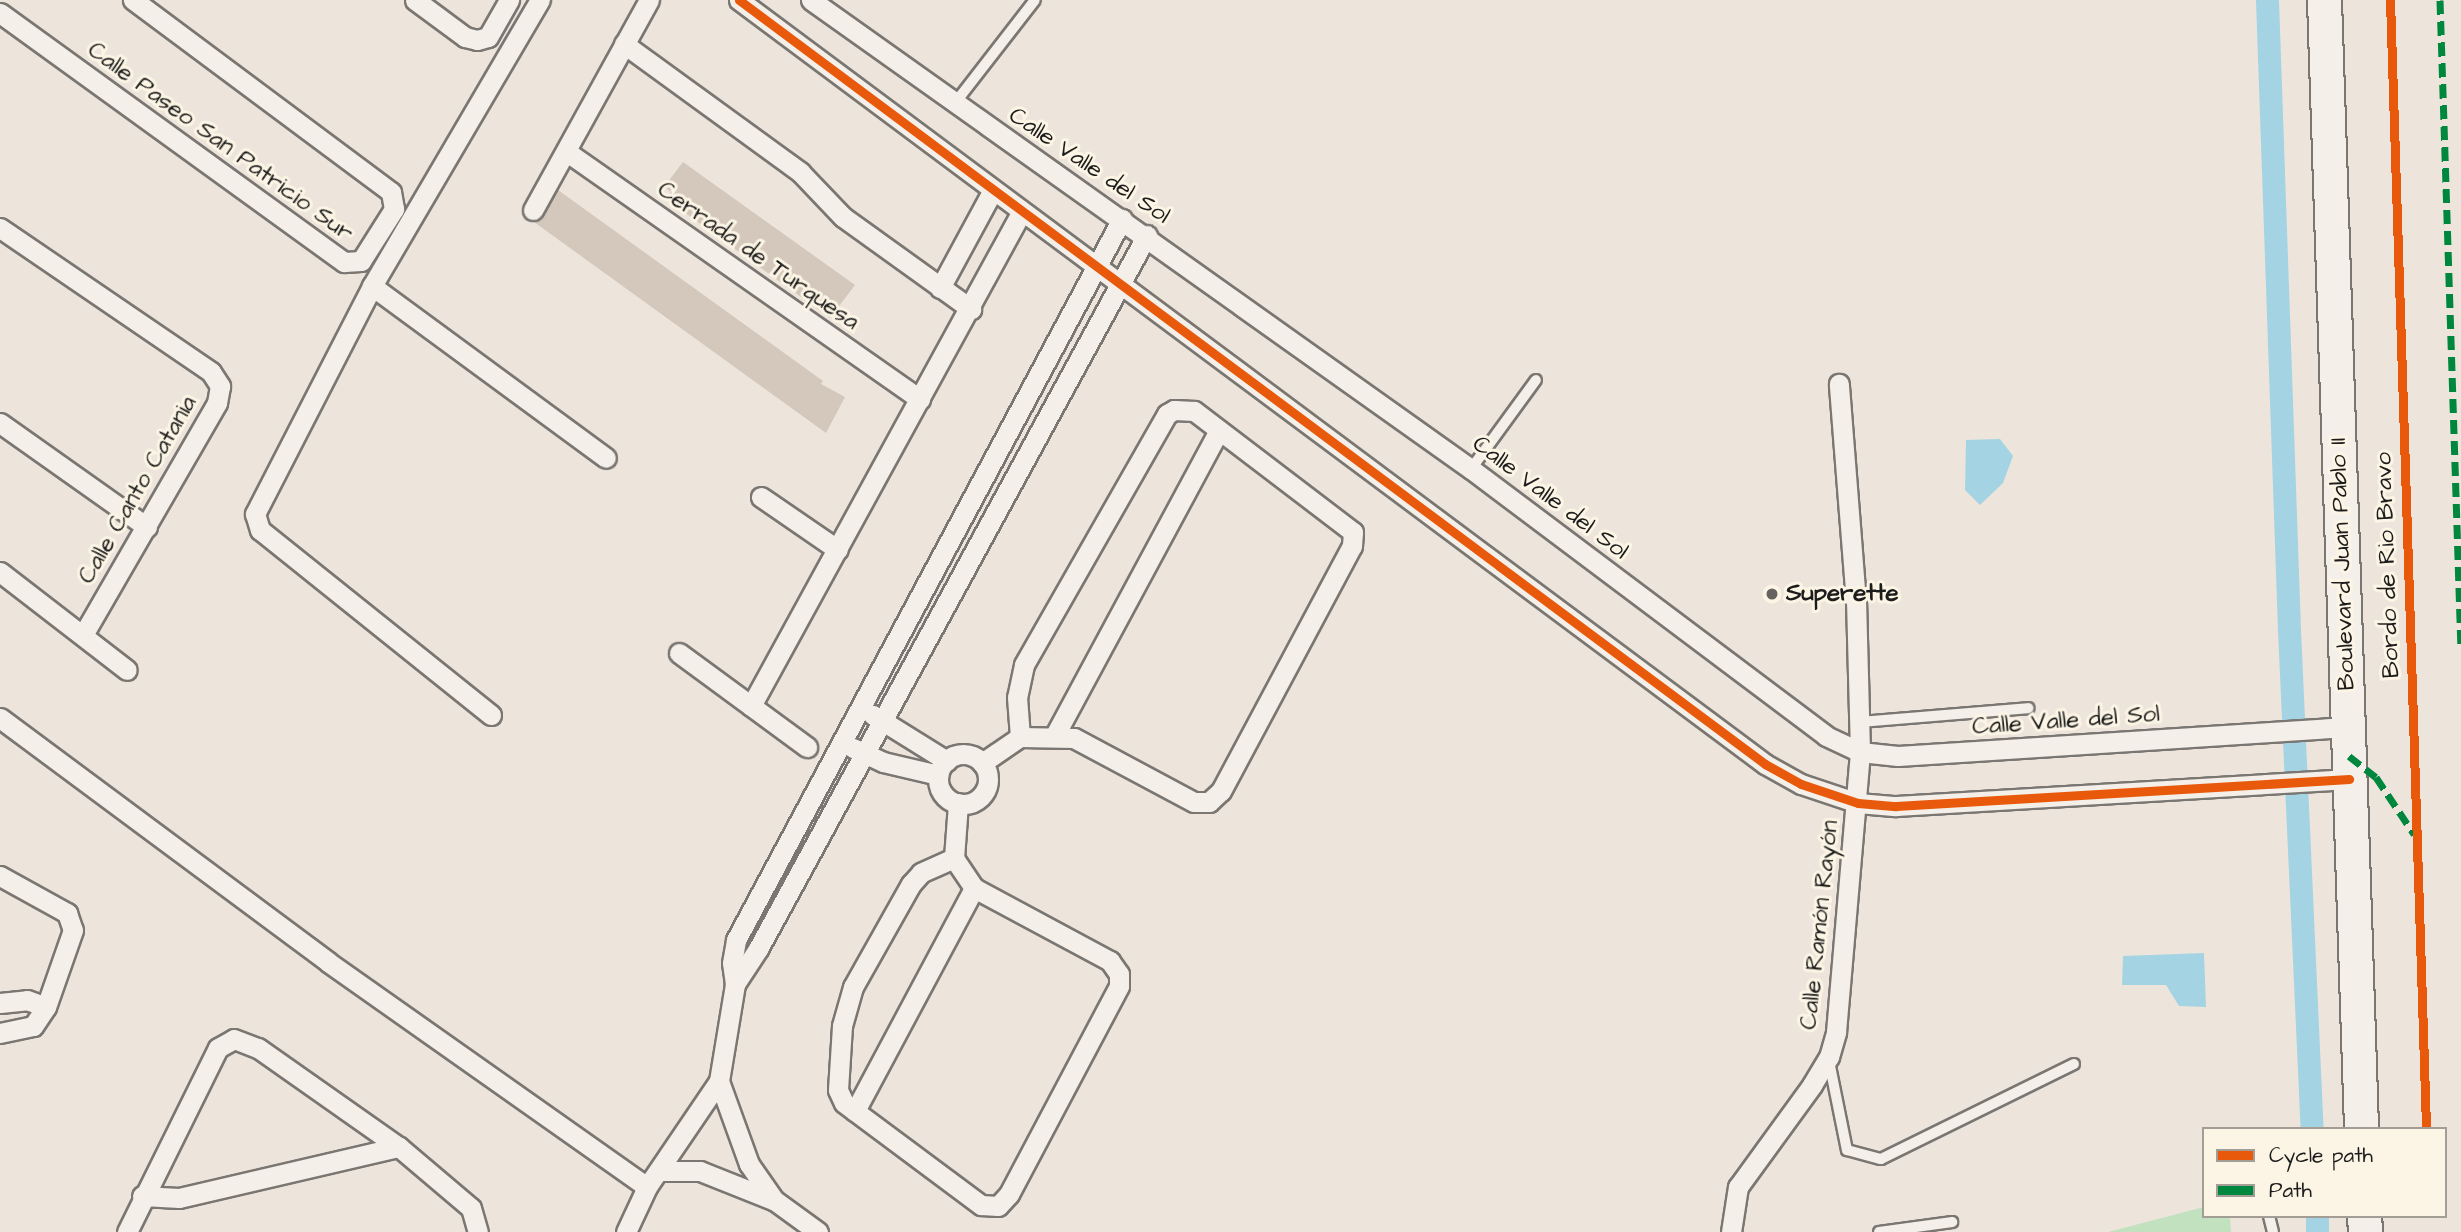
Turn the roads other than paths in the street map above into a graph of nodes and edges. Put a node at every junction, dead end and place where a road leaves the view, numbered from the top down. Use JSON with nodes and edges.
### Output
{"nodes":[{"id":1,"x":133,"y":0,"type":"edge"},
{"id":2,"x":415,"y":0,"type":"edge"},
{"id":3,"x":509,"y":0,"type":"edge"},
{"id":4,"x":540,"y":0,"type":"edge"},
{"id":5,"x":649,"y":0,"type":"edge"},
{"id":6,"x":739,"y":0,"type":"edge"},
{"id":7,"x":811,"y":0,"type":"edge"},
{"id":8,"x":1035,"y":0,"type":"edge"},
{"id":9,"x":2324,"y":0,"type":"edge"},
{"id":10,"x":0,"y":13,"type":"edge"},
{"id":11,"x":624,"y":44,"type":"junction"},
{"id":12,"x":954,"y":104,"type":"junction"},
{"id":13,"x":567,"y":152,"type":"junction"},
{"id":14,"x":993,"y":190,"type":"junction"},
{"id":15,"x":533,"y":210,"type":"dead end"},
{"id":16,"x":1022,"y":211,"type":"junction"},
{"id":17,"x":1122,"y":219,"type":"junction"},
{"id":18,"x":0,"y":228,"type":"edge"},
{"id":19,"x":1147,"y":235,"type":"junction"},
{"id":20,"x":1097,"y":265,"type":"junction"},
{"id":21,"x":1121,"y":282,"type":"junction"},
{"id":22,"x":372,"y":286,"type":"junction"},
{"id":23,"x":940,"y":288,"type":"junction"},
{"id":24,"x":971,"y":309,"type":"junction"},
{"id":25,"x":1536,"y":380,"type":"dead end"},
{"id":26,"x":1839,"y":384,"type":"dead end"},
{"id":27,"x":920,"y":400,"type":"junction"},
{"id":28,"x":0,"y":423,"type":"edge"},
{"id":29,"x":1219,"y":430,"type":"junction"},
{"id":30,"x":606,"y":458,"type":"dead end"},
{"id":31,"x":1471,"y":469,"type":"junction"},
{"id":32,"x":761,"y":497,"type":"dead end"},
{"id":33,"x":147,"y":527,"type":"junction"},
{"id":34,"x":838,"y":550,"type":"junction"},
{"id":35,"x":0,"y":572,"type":"edge"},
{"id":36,"x":83,"y":635,"type":"junction"},
{"id":37,"x":679,"y":653,"type":"dead end"},
{"id":38,"x":127,"y":670,"type":"dead end"},
{"id":39,"x":751,"y":706,"type":"junction"},
{"id":40,"x":860,"y":707,"type":"junction"},
{"id":41,"x":2028,"y":708,"type":"dead end"},
{"id":42,"x":491,"y":715,"type":"dead end"},
{"id":43,"x":0,"y":718,"type":"edge"},
{"id":44,"x":882,"y":720,"type":"junction"},
{"id":45,"x":1859,"y":722,"type":"junction"},
{"id":46,"x":2336,"y":728,"type":"junction"},
{"id":47,"x":1055,"y":735,"type":"junction"},
{"id":48,"x":1020,"y":737,"type":"junction"},
{"id":49,"x":841,"y":741,"type":"junction"},
{"id":50,"x":807,"y":747,"type":"dead end"},
{"id":51,"x":1860,"y":752,"type":"junction"},
{"id":52,"x":864,"y":754,"type":"junction"},
{"id":53,"x":982,"y":763,"type":"junction"},
{"id":54,"x":943,"y":768,"type":"junction"},
{"id":55,"x":2338,"y":779,"type":"junction"},
{"id":56,"x":958,"y":803,"type":"junction"},
{"id":57,"x":1858,"y":803,"type":"junction"},
{"id":58,"x":954,"y":858,"type":"junction"},
{"id":59,"x":0,"y":876,"type":"edge"},
{"id":60,"x":974,"y":888,"type":"junction"},
{"id":61,"x":735,"y":984,"type":"junction"},
{"id":62,"x":0,"y":1003,"type":"edge"},
{"id":63,"x":46,"y":1007,"type":"junction"},
{"id":64,"x":0,"y":1033,"type":"edge"},
{"id":65,"x":1829,"y":1057,"type":"junction"},
{"id":66,"x":2074,"y":1064,"type":"dead end"},
{"id":67,"x":719,"y":1080,"type":"junction"},
{"id":68,"x":855,"y":1111,"type":"junction"},
{"id":69,"x":2361,"y":1127,"type":"edge"},
{"id":70,"x":398,"y":1147,"type":"junction"},
{"id":71,"x":660,"y":1171,"type":"junction"},
{"id":72,"x":648,"y":1187,"type":"junction"},
{"id":73,"x":142,"y":1196,"type":"junction"},
{"id":74,"x":774,"y":1200,"type":"junction"},
{"id":75,"x":1952,"y":1222,"type":"dead end"},
{"id":76,"x":127,"y":1232,"type":"edge"},
{"id":77,"x":478,"y":1232,"type":"edge"},
{"id":78,"x":626,"y":1232,"type":"edge"},
{"id":79,"x":818,"y":1232,"type":"edge"},
{"id":80,"x":1731,"y":1232,"type":"edge"},
{"id":81,"x":1878,"y":1232,"type":"edge"}],
"edges":[{"from":1,"to":10,"type":"street","name":"Calle Paseo San Patricio Sur"},
{"from":2,"to":3,"type":"street"},
{"from":4,"to":22,"type":"street"},
{"from":5,"to":11,"type":"street"},
{"from":6,"to":14,"type":"street"},
{"from":7,"to":12,"type":"street","name":"Calle Valle del Sol"},
{"from":8,"to":12,"type":"lane"},
{"from":9,"to":46,"type":"highway","name":"Boulevard Juan Pablo II"},
{"from":11,"to":13,"type":"street"},
{"from":11,"to":23,"type":"street"},
{"from":12,"to":17,"type":"street","name":"Calle Valle del Sol"},
{"from":13,"to":15,"type":"street"},
{"from":13,"to":27,"type":"street","name":"Cerrada de Turquesa"},
{"from":14,"to":16,"type":"street"},
{"from":14,"to":23,"type":"street"},
{"from":16,"to":20,"type":"street"},
{"from":16,"to":24,"type":"street"},
{"from":17,"to":19,"type":"street","name":"Calle Valle del Sol"},
{"from":17,"to":20,"type":"street"},
{"from":18,"to":33,"type":"street","name":"Calle Canto Catania"},
{"from":19,"to":21,"type":"street"},
{"from":19,"to":31,"type":"street","name":"Calle Valle del Sol"},
{"from":20,"to":21,"type":"street"},
{"from":20,"to":40,"type":"street"},
{"from":21,"to":44,"type":"street"},
{"from":21,"to":57,"type":"street"},
{"from":22,"to":30,"type":"street"},
{"from":22,"to":42,"type":"street"},
{"from":23,"to":24,"type":"street"},
{"from":24,"to":27,"type":"street"},
{"from":25,"to":31,"type":"lane"},
{"from":26,"to":45,"type":"street","name":"Calle Ramón Rayón"},
{"from":27,"to":34,"type":"street"},
{"from":28,"to":33,"type":"street"},
{"from":29,"to":47,"type":"street"},
{"from":29,"to":47,"type":"street"},
{"from":29,"to":48,"type":"street"},
{"from":31,"to":51,"type":"street","name":"Calle Valle del Sol"},
{"from":32,"to":34,"type":"street"},
{"from":33,"to":36,"type":"street","name":"Calle Canto Catania"},
{"from":34,"to":39,"type":"street"},
{"from":35,"to":36,"type":"street"},
{"from":36,"to":38,"type":"street"},
{"from":37,"to":39,"type":"street"},
{"from":39,"to":50,"type":"street"},
{"from":40,"to":44,"type":"street"},
{"from":40,"to":49,"type":"street"},
{"from":41,"to":45,"type":"lane"},
{"from":43,"to":72,"type":"street"},
{"from":44,"to":52,"type":"street"},
{"from":44,"to":54,"type":"street"},
{"from":45,"to":51,"type":"street","name":"Calle Ramón Rayón"},
{"from":46,"to":51,"type":"street","name":"Calle Valle del Sol"},
{"from":46,"to":55,"type":"highway","name":"Boulevard Juan Pablo II"},
{"from":47,"to":48,"type":"street"},
{"from":48,"to":53,"type":"street"},
{"from":49,"to":52,"type":"street"},
{"from":49,"to":61,"type":"street"},
{"from":51,"to":57,"type":"street","name":"Calle Ramón Rayón"},
{"from":52,"to":54,"type":"street"},
{"from":52,"to":61,"type":"street"},
{"from":53,"to":54,"type":"street"},
{"from":53,"to":56,"type":"street"},
{"from":54,"to":56,"type":"street"},
{"from":55,"to":57,"type":"street"},
{"from":55,"to":69,"type":"highway","name":"Boulevard Juan Pablo II"},
{"from":56,"to":58,"type":"street"},
{"from":57,"to":65,"type":"street","name":"Calle Ramón Rayón"},
{"from":58,"to":60,"type":"street"},
{"from":58,"to":68,"type":"street"},
{"from":59,"to":63,"type":"street"},
{"from":60,"to":68,"type":"street"},
{"from":60,"to":68,"type":"street"},
{"from":61,"to":67,"type":"street"},
{"from":62,"to":63,"type":"street"},
{"from":63,"to":64,"type":"street"},
{"from":65,"to":66,"type":"lane"},
{"from":65,"to":80,"type":"street","name":"Calle Ramón Rayón"},
{"from":67,"to":71,"type":"street"},
{"from":67,"to":74,"type":"street"},
{"from":70,"to":73,"type":"street"},
{"from":70,"to":73,"type":"street"},
{"from":70,"to":77,"type":"street"},
{"from":71,"to":72,"type":"street"},
{"from":71,"to":74,"type":"street"},
{"from":72,"to":78,"type":"street"},
{"from":73,"to":76,"type":"street"},
{"from":74,"to":79,"type":"street"},
{"from":75,"to":81,"type":"lane"}]}
